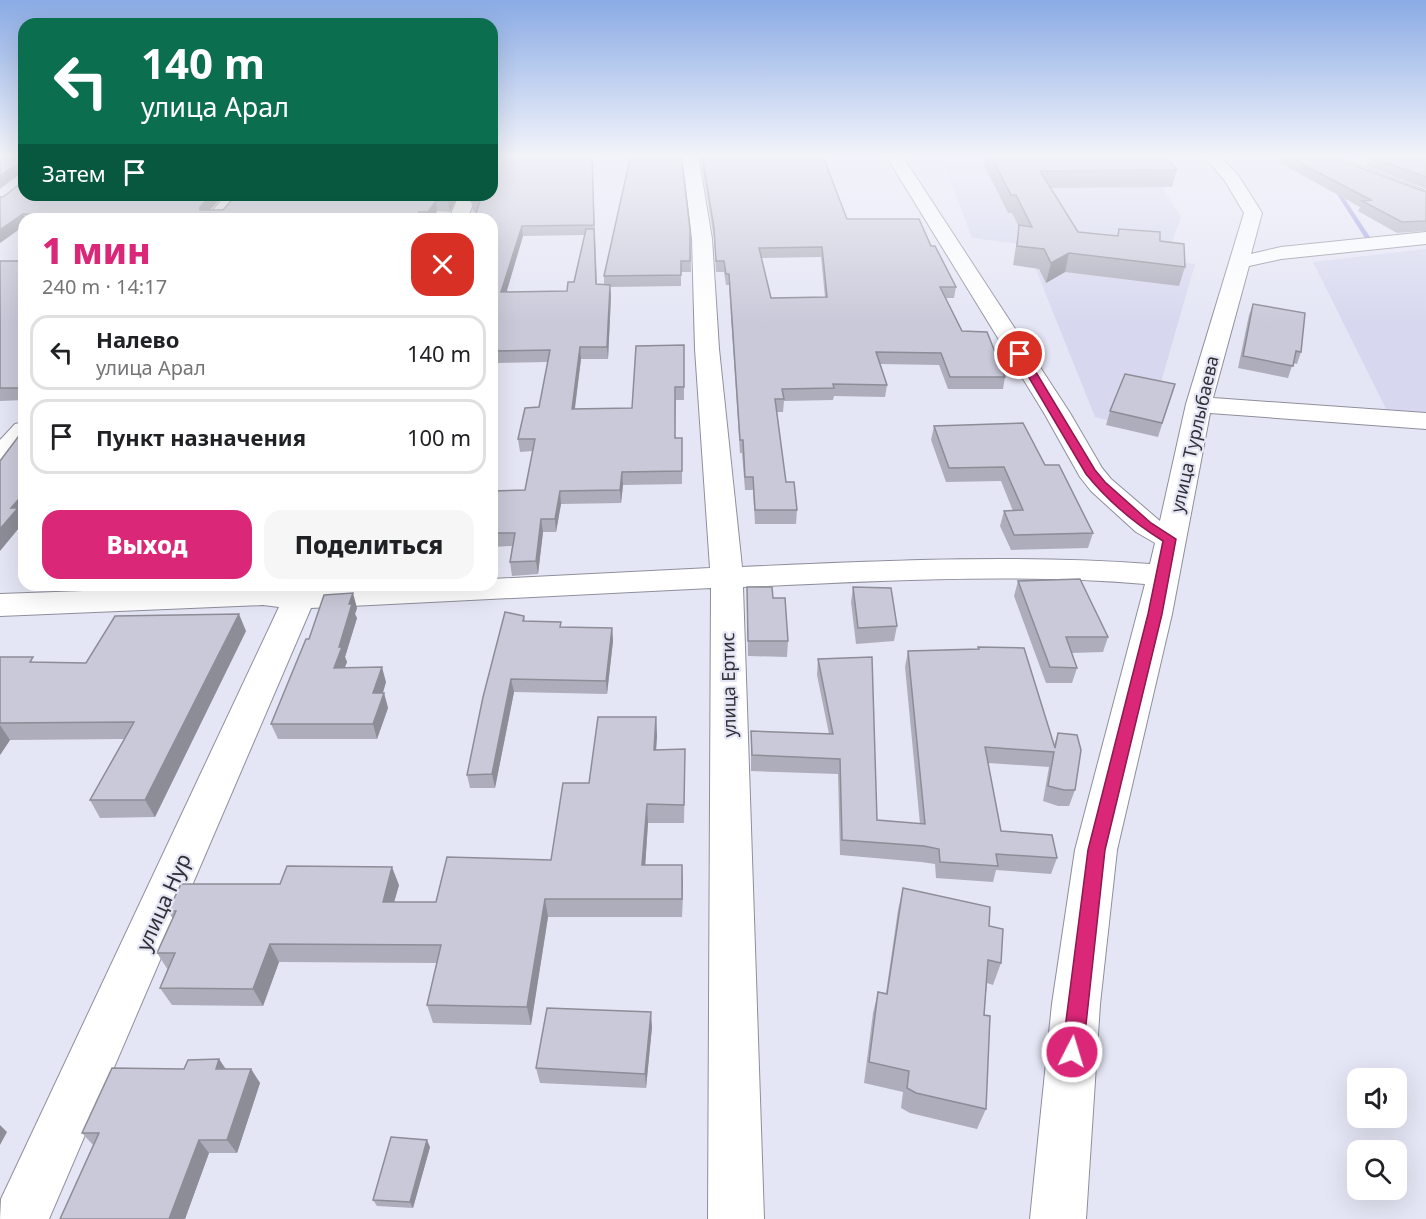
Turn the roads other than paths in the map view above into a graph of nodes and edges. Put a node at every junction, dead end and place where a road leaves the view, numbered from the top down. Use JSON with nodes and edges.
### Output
{"nodes":[{"id":1,"x":698,"y":211,"type":"edge"},
{"id":2,"x":929,"y":211,"type":"edge"},
{"id":3,"x":1252,"y":211,"type":"edge"},
{"id":4,"x":1426,"y":238,"type":"edge"},
{"id":5,"x":1240,"y":262,"type":"junction"},
{"id":6,"x":1199,"y":404,"type":"junction"},
{"id":7,"x":1426,"y":422,"type":"edge"},
{"id":8,"x":18,"y":436,"type":"edge"},
{"id":9,"x":0,"y":456,"type":"edge"},
{"id":10,"x":1169,"y":539,"type":"junction"},
{"id":11,"x":1163,"y":575,"type":"junction"},
{"id":12,"x":727,"y":577,"type":"junction"},
{"id":13,"x":498,"y":589,"type":"edge"},
{"id":14,"x":465,"y":591,"type":"edge"},
{"id":15,"x":302,"y":592,"type":"edge"},
{"id":16,"x":0,"y":605,"type":"edge"},
{"id":17,"x":21,"y":1219,"type":"edge"},
{"id":18,"x":736,"y":1219,"type":"edge"},
{"id":19,"x":1058,"y":1219,"type":"edge"}],
"edges":[{"from":1,"to":12,"type":"street","name":"улица Ертис"},
{"from":2,"to":10,"type":"street"},
{"from":3,"to":5,"type":"street","name":"улица Турлыбаева"},
{"from":4,"to":5,"type":"street"},
{"from":5,"to":6,"type":"street","name":"улица Турлыбаева"},
{"from":6,"to":7,"type":"street"},
{"from":6,"to":10,"type":"street","name":"улица Турлыбаева"},
{"from":8,"to":9,"type":"street"},
{"from":10,"to":11,"type":"street","name":"улица Турлыбаева"},
{"from":11,"to":12,"type":"street"},
{"from":11,"to":19,"type":"street","name":"улица Турлыбаева"},
{"from":12,"to":13,"type":"street"},
{"from":12,"to":18,"type":"street","name":"улица Ертис"},
{"from":14,"to":15,"type":"street"},
{"from":15,"to":16,"type":"street"},
{"from":15,"to":17,"type":"street","name":"улица Нур"}]}
